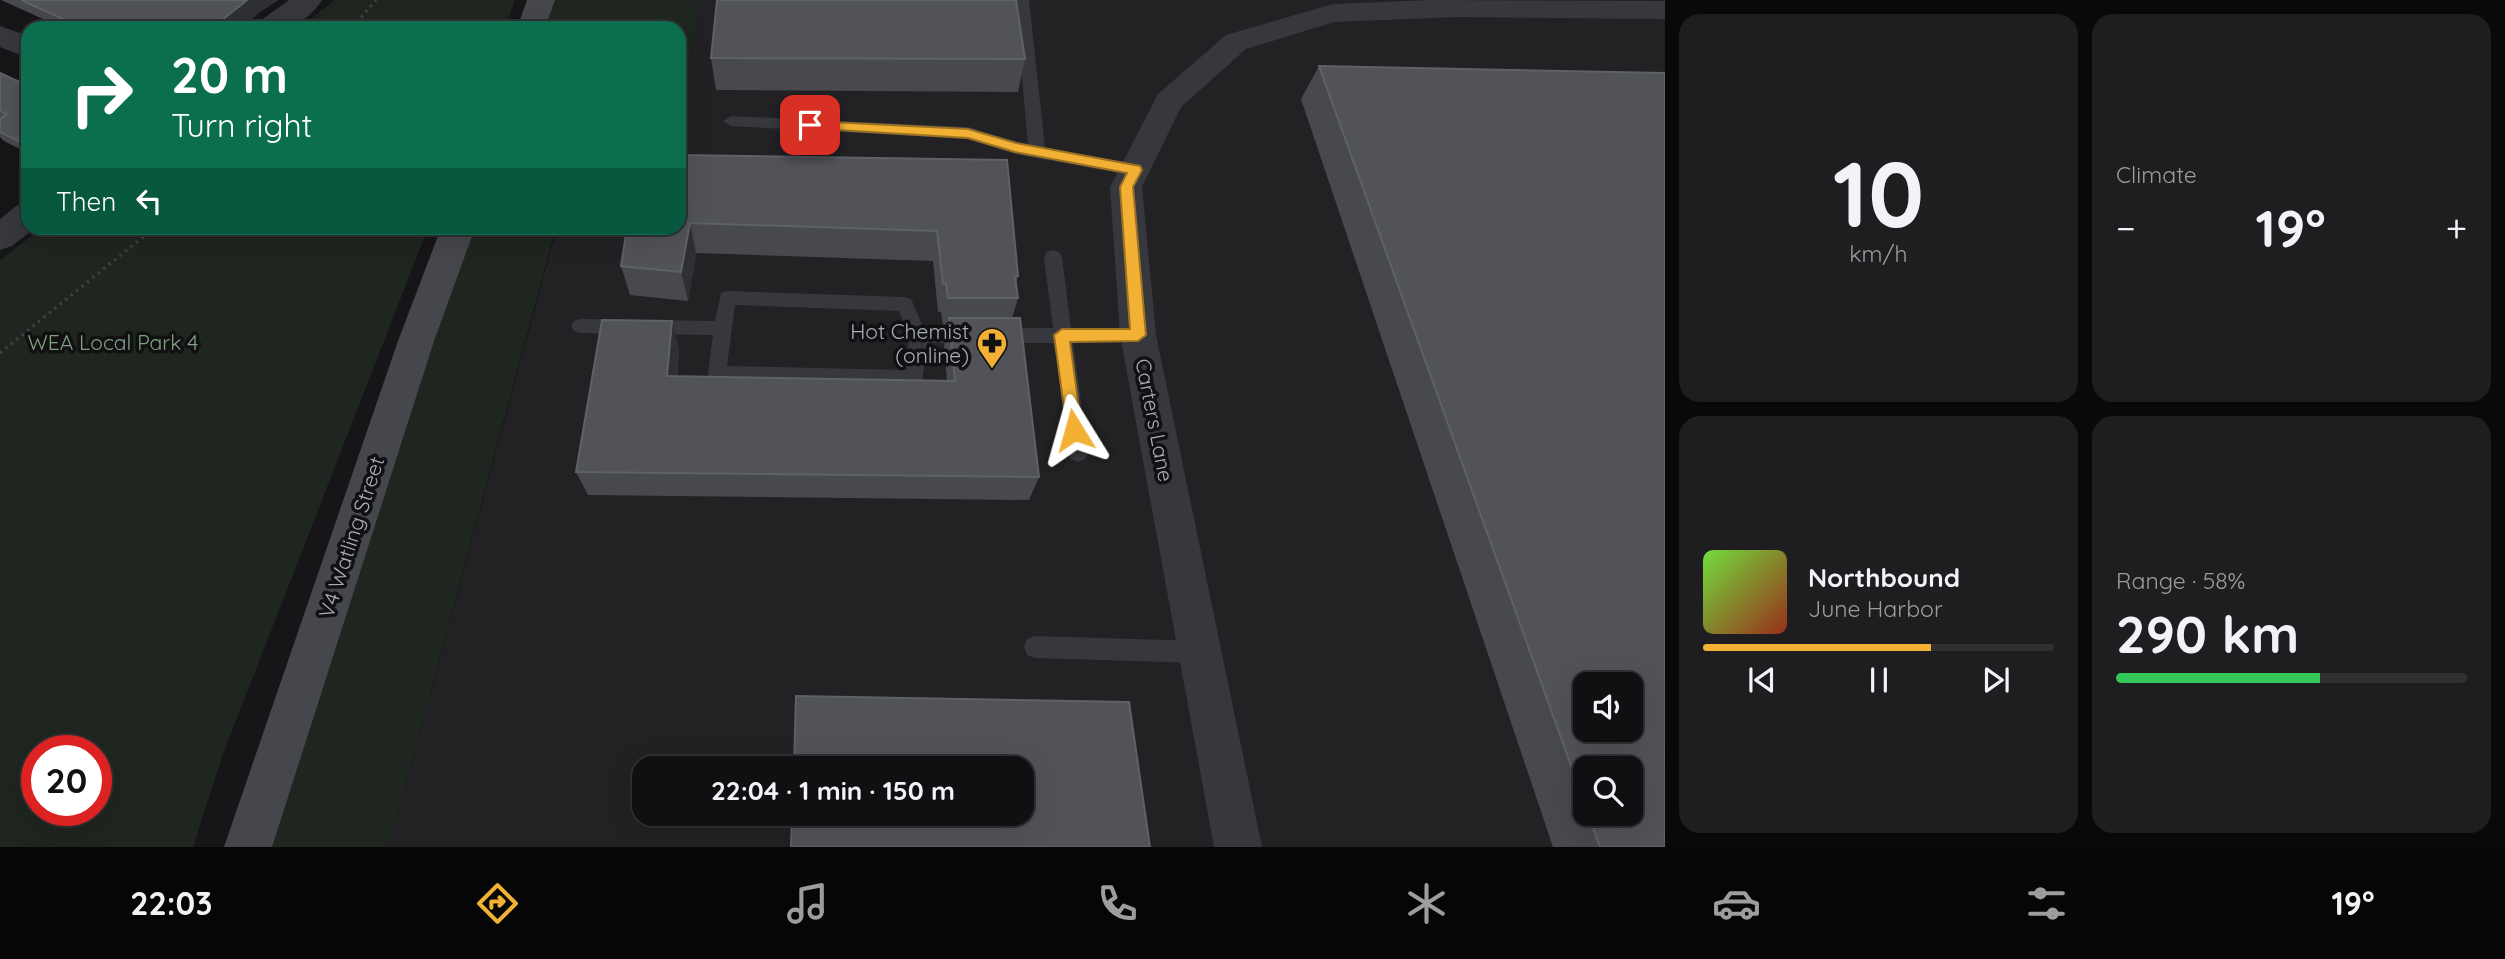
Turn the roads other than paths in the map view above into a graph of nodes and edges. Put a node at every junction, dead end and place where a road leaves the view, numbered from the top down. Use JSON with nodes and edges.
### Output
{"nodes":[{"id":1,"x":308,"y":0,"type":"edge"},
{"id":2,"x":541,"y":0,"type":"edge"},
{"id":3,"x":1022,"y":0,"type":"edge"},
{"id":4,"x":1455,"y":4,"type":"edge"},
{"id":5,"x":1665,"y":10,"type":"edge"},
{"id":6,"x":280,"y":21,"type":"edge"},
{"id":7,"x":534,"y":21,"type":"edge"},
{"id":8,"x":0,"y":35,"type":"edge"},
{"id":9,"x":21,"y":45,"type":"edge"},
{"id":10,"x":732,"y":121,"type":"dead end"},
{"id":11,"x":1037,"y":152,"type":"junction"},
{"id":12,"x":1135,"y":170,"type":"junction"},
{"id":13,"x":21,"y":220,"type":"edge"},
{"id":14,"x":455,"y":235,"type":"edge"},
{"id":15,"x":0,"y":237,"type":"edge"},
{"id":16,"x":1053,"y":257,"type":"dead end"},
{"id":17,"x":580,"y":326,"type":"dead end"},
{"id":18,"x":723,"y":328,"type":"junction"},
{"id":19,"x":1062,"y":335,"type":"junction"},
{"id":20,"x":1138,"y":335,"type":"junction"},
{"id":21,"x":918,"y":337,"type":"junction"},
{"id":22,"x":1078,"y":453,"type":"dead end"},
{"id":23,"x":1035,"y":647,"type":"dead end"},
{"id":24,"x":1200,"y":652,"type":"junction"},
{"id":25,"x":248,"y":847,"type":"edge"},
{"id":26,"x":1238,"y":847,"type":"edge"}],
"edges":[{"from":1,"to":6,"type":"street"},
{"from":2,"to":7,"type":"street"},
{"from":3,"to":11,"type":"lane"},
{"from":4,"to":5,"type":"street","name":"Carters Lane"},
{"from":4,"to":12,"type":"street","name":"Carters Lane"},
{"from":8,"to":9,"type":"street"},
{"from":10,"to":11,"type":"lane"},
{"from":11,"to":12,"type":"lane"},
{"from":12,"to":20,"type":"street","name":"Carters Lane"},
{"from":13,"to":15,"type":"street"},
{"from":14,"to":25,"type":"street","name":"V4 Watling Street"},
{"from":16,"to":19,"type":"lane"},
{"from":17,"to":18,"type":"lane"},
{"from":18,"to":21,"type":"lane"},
{"from":18,"to":21,"type":"lane"},
{"from":19,"to":20,"type":"lane"},
{"from":19,"to":21,"type":"lane"},
{"from":19,"to":22,"type":"lane"},
{"from":20,"to":24,"type":"street","name":"Carters Lane"},
{"from":23,"to":24,"type":"lane"},
{"from":24,"to":26,"type":"street","name":"Carters Lane"}]}
